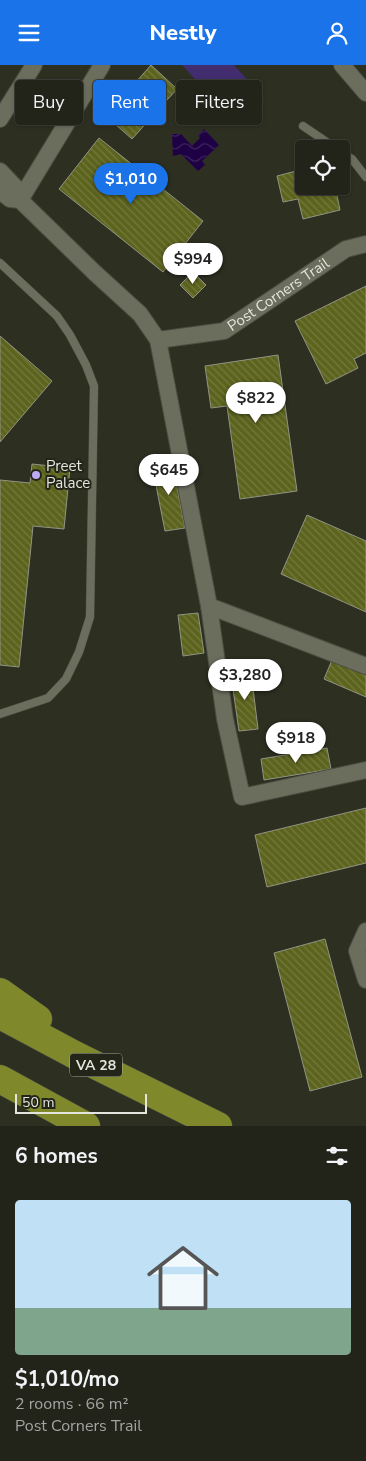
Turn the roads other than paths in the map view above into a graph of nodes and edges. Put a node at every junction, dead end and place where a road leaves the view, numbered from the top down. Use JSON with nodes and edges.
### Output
{"nodes":[{"id":1,"x":34,"y":65,"type":"edge"},
{"id":2,"x":102,"y":65,"type":"edge"},
{"id":3,"x":342,"y":65,"type":"edge"},
{"id":4,"x":366,"y":93,"type":"edge"},
{"id":5,"x":0,"y":119,"type":"edge"},
{"id":6,"x":303,"y":126,"type":"dead end"},
{"id":7,"x":324,"y":140,"type":"edge"},
{"id":8,"x":350,"y":158,"type":"edge"},
{"id":9,"x":0,"y":171,"type":"edge"},
{"id":10,"x":366,"y":177,"type":"edge"},
{"id":11,"x":0,"y":191,"type":"edge"},
{"id":12,"x":20,"y":200,"type":"junction"},
{"id":13,"x":366,"y":244,"type":"edge"},
{"id":14,"x":0,"y":263,"type":"edge"},
{"id":15,"x":158,"y":340,"type":"junction"},
{"id":16,"x":209,"y":606,"type":"junction"},
{"id":17,"x":366,"y":666,"type":"edge"},
{"id":18,"x":0,"y":714,"type":"edge"},
{"id":19,"x":366,"y":770,"type":"edge"},
{"id":20,"x":366,"y":931,"type":"edge"},
{"id":21,"x":366,"y":980,"type":"edge"},
{"id":22,"x":0,"y":992,"type":"edge"},
{"id":23,"x":0,"y":1015,"type":"edge"},
{"id":24,"x":0,"y":1081,"type":"edge"},
{"id":25,"x":193,"y":1114,"type":"junction"},
{"id":26,"x":81,"y":1123,"type":"edge"},
{"id":27,"x":218,"y":1126,"type":"edge"}],
"edges":[{"from":1,"to":5,"type":"street"},
{"from":2,"to":12,"type":"street"},
{"from":3,"to":4,"type":"street"},
{"from":6,"to":7,"type":"lane"},
{"from":8,"to":10,"type":"lane"},
{"from":9,"to":12,"type":"street"},
{"from":11,"to":12,"type":"street"},
{"from":12,"to":15,"type":"street"},
{"from":13,"to":15,"type":"street","name":"Post Corners Trail"},
{"from":14,"to":18,"type":"lane"},
{"from":15,"to":16,"type":"street"},
{"from":16,"to":17,"type":"street"},
{"from":16,"to":19,"type":"street"},
{"from":20,"to":21,"type":"street"},
{"from":22,"to":25,"type":"highway"},
{"from":23,"to":25,"type":"highway","number":"VA 28"},
{"from":24,"to":26,"type":"highway"},
{"from":25,"to":27,"type":"highway","number":"VA 28"}]}
